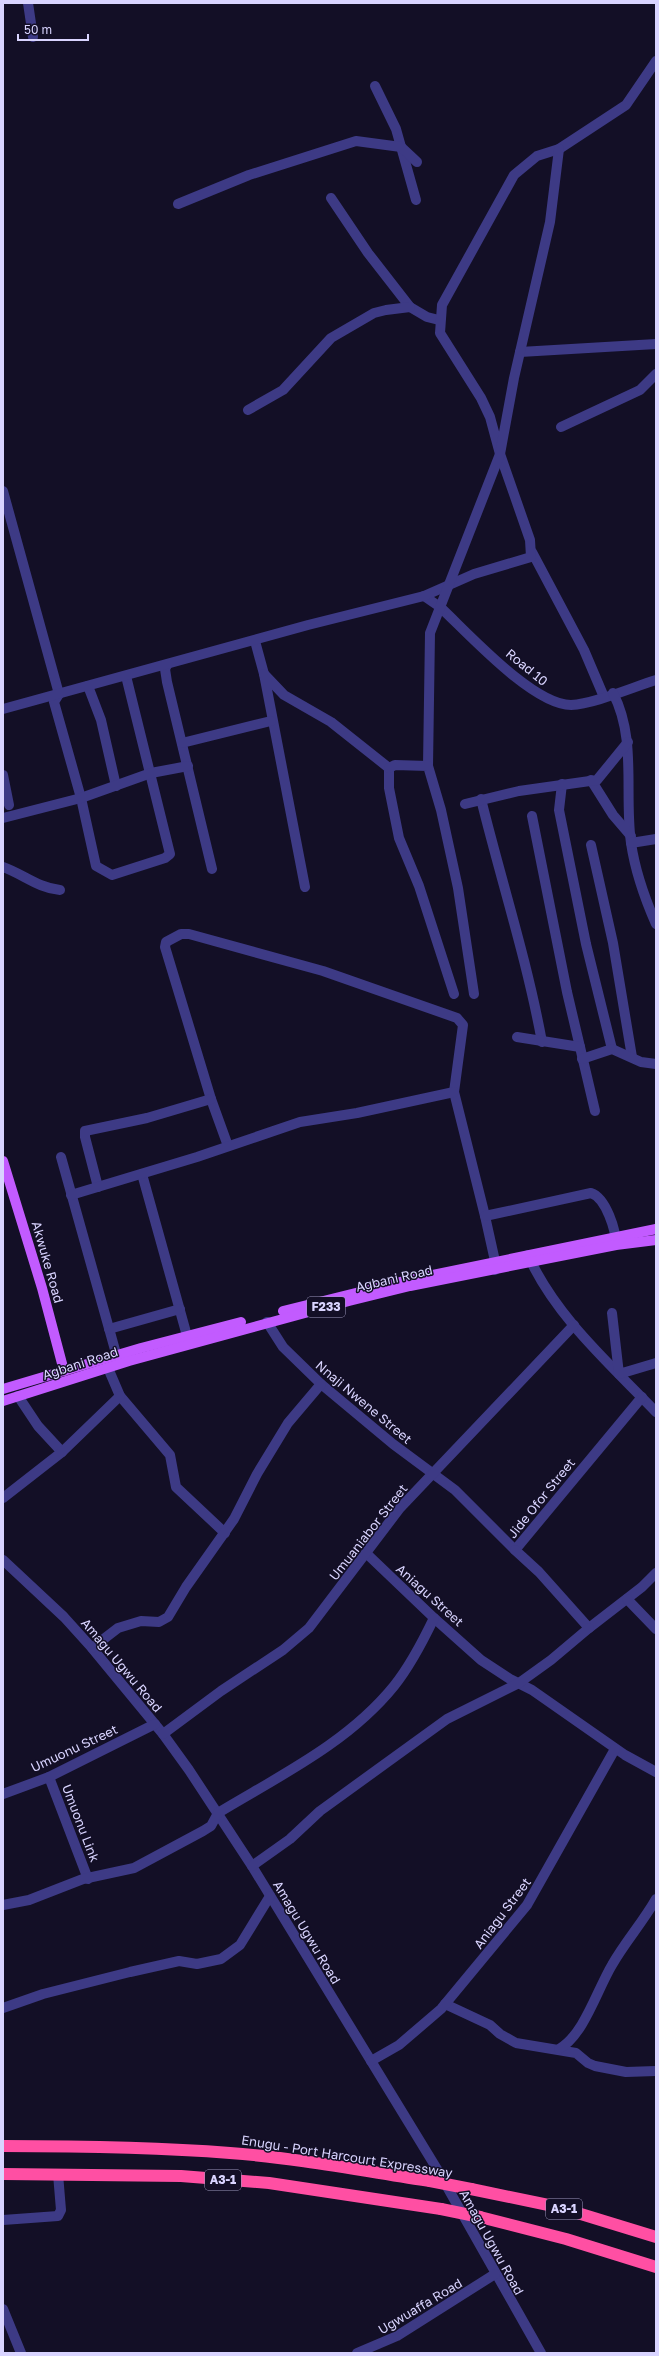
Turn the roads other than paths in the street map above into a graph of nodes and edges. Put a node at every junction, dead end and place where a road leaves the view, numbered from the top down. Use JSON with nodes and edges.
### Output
{"nodes":[{"id":1,"x":28,"y":3,"type":"edge"},
{"id":2,"x":33,"y":37,"type":"dead end"},
{"id":3,"x":656,"y":61,"type":"edge"},
{"id":4,"x":375,"y":86,"type":"dead end"},
{"id":5,"x":401,"y":147,"type":"junction"},
{"id":6,"x":559,"y":149,"type":"junction"},
{"id":7,"x":417,"y":162,"type":"dead end"},
{"id":8,"x":332,"y":198,"type":"dead end"},
{"id":9,"x":416,"y":200,"type":"dead end"},
{"id":10,"x":178,"y":204,"type":"dead end"},
{"id":11,"x":410,"y":307,"type":"junction"},
{"id":12,"x":440,"y":320,"type":"junction"},
{"id":13,"x":656,"y":344,"type":"edge"},
{"id":14,"x":520,"y":352,"type":"junction"},
{"id":15,"x":656,"y":374,"type":"edge"},
{"id":16,"x":248,"y":410,"type":"dead end"},
{"id":17,"x":561,"y":427,"type":"dead end"},
{"id":18,"x":500,"y":454,"type":"junction"},
{"id":19,"x":3,"y":491,"type":"edge"},
{"id":20,"x":532,"y":552,"type":"junction"},
{"id":21,"x":450,"y":585,"type":"junction"},
{"id":22,"x":424,"y":596,"type":"junction"},
{"id":23,"x":440,"y":607,"type":"junction"},
{"id":24,"x":255,"y":641,"type":"junction"},
{"id":25,"x":163,"y":667,"type":"junction"},
{"id":26,"x":264,"y":674,"type":"junction"},
{"id":27,"x":126,"y":676,"type":"junction"},
{"id":28,"x":656,"y":680,"type":"edge"},
{"id":29,"x":88,"y":686,"type":"junction"},
{"id":30,"x":59,"y":694,"type":"junction"},
{"id":31,"x":608,"y":695,"type":"junction"},
{"id":32,"x":3,"y":709,"type":"edge"},
{"id":33,"x":271,"y":721,"type":"junction"},
{"id":34,"x":628,"y":742,"type":"junction"},
{"id":35,"x":182,"y":743,"type":"junction"},
{"id":36,"x":188,"y":766,"type":"junction"},
{"id":37,"x":428,"y":766,"type":"junction"},
{"id":38,"x":389,"y":768,"type":"junction"},
{"id":39,"x":151,"y":773,"type":"junction"},
{"id":40,"x":3,"y":775,"type":"edge"},
{"id":41,"x":590,"y":780,"type":"junction"},
{"id":42,"x":562,"y":784,"type":"junction"},
{"id":43,"x":116,"y":786,"type":"junction"},
{"id":44,"x":81,"y":798,"type":"junction"},
{"id":45,"x":481,"y":799,"type":"junction"},
{"id":46,"x":465,"y":804,"type":"dead end"},
{"id":47,"x":9,"y":805,"type":"dead end"},
{"id":48,"x":532,"y":816,"type":"dead end"},
{"id":49,"x":3,"y":818,"type":"edge"},
{"id":50,"x":656,"y":839,"type":"edge"},
{"id":51,"x":631,"y":840,"type":"junction"},
{"id":52,"x":591,"y":845,"type":"dead end"},
{"id":53,"x":3,"y":868,"type":"edge"},
{"id":54,"x":212,"y":869,"type":"dead end"},
{"id":55,"x":305,"y":887,"type":"dead end"},
{"id":56,"x":60,"y":890,"type":"dead end"},
{"id":57,"x":653,"y":908,"type":"edge"},
{"id":58,"x":656,"y":924,"type":"edge"},
{"id":59,"x":454,"y":994,"type":"dead end"},
{"id":60,"x":474,"y":994,"type":"dead end"},
{"id":61,"x":517,"y":1036,"type":"dead end"},
{"id":62,"x":542,"y":1042,"type":"junction"},
{"id":63,"x":580,"y":1047,"type":"junction"},
{"id":64,"x":612,"y":1049,"type":"junction"},
{"id":65,"x":632,"y":1057,"type":"junction"},
{"id":66,"x":582,"y":1059,"type":"junction"},
{"id":67,"x":656,"y":1064,"type":"edge"},
{"id":68,"x":454,"y":1092,"type":"junction"},
{"id":69,"x":211,"y":1099,"type":"junction"},
{"id":70,"x":595,"y":1111,"type":"dead end"},
{"id":71,"x":228,"y":1146,"type":"junction"},
{"id":72,"x":61,"y":1157,"type":"dead end"},
{"id":73,"x":3,"y":1161,"type":"edge"},
{"id":74,"x":142,"y":1174,"type":"junction"},
{"id":75,"x":98,"y":1187,"type":"junction"},
{"id":76,"x":71,"y":1195,"type":"junction"},
{"id":77,"x":485,"y":1216,"type":"junction"},
{"id":78,"x":656,"y":1229,"type":"edge"},
{"id":79,"x":656,"y":1240,"type":"edge"},
{"id":80,"x":616,"y":1241,"type":"junction"},
{"id":81,"x":530,"y":1259,"type":"junction"},
{"id":82,"x":495,"y":1266,"type":"junction"},
{"id":83,"x":180,"y":1309,"type":"junction"},
{"id":84,"x":612,"y":1313,"type":"dead end"},
{"id":85,"x":267,"y":1322,"type":"junction"},
{"id":86,"x":574,"y":1325,"type":"junction"},
{"id":87,"x":109,"y":1329,"type":"junction"},
{"id":88,"x":188,"y":1341,"type":"junction"},
{"id":89,"x":117,"y":1356,"type":"junction"},
{"id":90,"x":656,"y":1364,"type":"edge"},
{"id":91,"x":108,"y":1368,"type":"junction"},
{"id":92,"x":64,"y":1371,"type":"junction"},
{"id":93,"x":619,"y":1374,"type":"junction"},
{"id":94,"x":66,"y":1382,"type":"junction"},
{"id":95,"x":321,"y":1384,"type":"junction"},
{"id":96,"x":3,"y":1389,"type":"edge"},
{"id":97,"x":18,"y":1396,"type":"junction"},
{"id":98,"x":120,"y":1396,"type":"junction"},
{"id":99,"x":642,"y":1397,"type":"junction"},
{"id":100,"x":3,"y":1401,"type":"edge"},
{"id":101,"x":656,"y":1412,"type":"edge"},
{"id":102,"x":62,"y":1452,"type":"junction"},
{"id":103,"x":432,"y":1475,"type":"junction"},
{"id":104,"x":454,"y":1490,"type":"joint"},
{"id":105,"x":3,"y":1498,"type":"edge"},
{"id":106,"x":225,"y":1532,"type":"junction"},
{"id":107,"x":515,"y":1550,"type":"junction"},
{"id":108,"x":367,"y":1554,"type":"junction"},
{"id":109,"x":3,"y":1560,"type":"edge"},
{"id":110,"x":656,"y":1573,"type":"edge"},
{"id":111,"x":627,"y":1599,"type":"junction"},
{"id":112,"x":434,"y":1618,"type":"junction"},
{"id":113,"x":589,"y":1628,"type":"junction"},
{"id":114,"x":656,"y":1628,"type":"edge"},
{"id":115,"x":92,"y":1648,"type":"junction"},
{"id":116,"x":519,"y":1683,"type":"junction"},
{"id":117,"x":155,"y":1724,"type":"junction"},
{"id":118,"x":163,"y":1734,"type":"junction"},
{"id":119,"x":615,"y":1749,"type":"junction"},
{"id":120,"x":656,"y":1772,"type":"edge"},
{"id":121,"x":49,"y":1777,"type":"junction"},
{"id":122,"x":3,"y":1794,"type":"edge"},
{"id":123,"x":218,"y":1813,"type":"junction"},
{"id":124,"x":252,"y":1866,"type":"junction"},
{"id":125,"x":88,"y":1879,"type":"junction"},
{"id":126,"x":270,"y":1896,"type":"junction"},
{"id":127,"x":656,"y":1899,"type":"edge"},
{"id":128,"x":3,"y":1905,"type":"edge"},
{"id":129,"x":445,"y":2004,"type":"junction"},
{"id":130,"x":3,"y":2008,"type":"edge"},
{"id":131,"x":575,"y":2035,"type":"junction"},
{"id":132,"x":559,"y":2049,"type":"junction"},
{"id":133,"x":579,"y":2055,"type":"junction"},
{"id":134,"x":371,"y":2061,"type":"junction"},
{"id":135,"x":656,"y":2071,"type":"edge"},
{"id":136,"x":3,"y":2146,"type":"edge"},
{"id":137,"x":3,"y":2174,"type":"edge"},
{"id":138,"x":58,"y":2174,"type":"junction"},
{"id":139,"x":3,"y":2220,"type":"edge"},
{"id":140,"x":656,"y":2237,"type":"edge"},
{"id":141,"x":656,"y":2266,"type":"edge"},
{"id":142,"x":495,"y":2274,"type":"junction"},
{"id":143,"x":3,"y":2309,"type":"edge"},
{"id":144,"x":371,"y":2351,"type":"edge"},
{"id":145,"x":21,"y":2353,"type":"edge"},
{"id":146,"x":357,"y":2353,"type":"edge"},
{"id":147,"x":541,"y":2353,"type":"edge"}],
"edges":[{"from":1,"to":2,"type":"street"},
{"from":3,"to":6,"type":"street"},
{"from":4,"to":5,"type":"street"},
{"from":5,"to":7,"type":"street"},
{"from":5,"to":9,"type":"street"},
{"from":5,"to":10,"type":"street"},
{"from":6,"to":12,"type":"street"},
{"from":6,"to":14,"type":"street"},
{"from":8,"to":11,"type":"street"},
{"from":11,"to":12,"type":"street"},
{"from":11,"to":16,"type":"street"},
{"from":12,"to":18,"type":"street"},
{"from":13,"to":14,"type":"street"},
{"from":14,"to":18,"type":"street"},
{"from":15,"to":17,"type":"street"},
{"from":18,"to":20,"type":"street"},
{"from":18,"to":21,"type":"street"},
{"from":19,"to":30,"type":"street"},
{"from":20,"to":21,"type":"street"},
{"from":20,"to":31,"type":"street"},
{"from":21,"to":22,"type":"street"},
{"from":21,"to":23,"type":"street"},
{"from":22,"to":23,"type":"street","name":"Road 10"},
{"from":22,"to":24,"type":"street"},
{"from":23,"to":31,"type":"street","name":"Road 10"},
{"from":23,"to":37,"type":"street"},
{"from":24,"to":25,"type":"street"},
{"from":24,"to":26,"type":"street"},
{"from":25,"to":27,"type":"street"},
{"from":25,"to":35,"type":"street"},
{"from":26,"to":33,"type":"street"},
{"from":26,"to":38,"type":"street"},
{"from":27,"to":29,"type":"street"},
{"from":27,"to":39,"type":"street"},
{"from":28,"to":31,"type":"street","name":"Road 10"},
{"from":29,"to":30,"type":"street"},
{"from":29,"to":43,"type":"street"},
{"from":30,"to":32,"type":"street"},
{"from":30,"to":44,"type":"street"},
{"from":31,"to":34,"type":"street"},
{"from":33,"to":35,"type":"street"},
{"from":33,"to":55,"type":"street"},
{"from":34,"to":41,"type":"street"},
{"from":34,"to":51,"type":"street"},
{"from":35,"to":36,"type":"street"},
{"from":36,"to":39,"type":"street"},
{"from":36,"to":54,"type":"street"},
{"from":37,"to":38,"type":"street"},
{"from":37,"to":60,"type":"street"},
{"from":38,"to":59,"type":"street"},
{"from":39,"to":43,"type":"street"},
{"from":39,"to":44,"type":"street"},
{"from":40,"to":47,"type":"street"},
{"from":41,"to":42,"type":"street"},
{"from":41,"to":51,"type":"street"},
{"from":42,"to":45,"type":"street"},
{"from":42,"to":64,"type":"street"},
{"from":43,"to":44,"type":"street"},
{"from":44,"to":49,"type":"street"},
{"from":45,"to":46,"type":"street"},
{"from":45,"to":62,"type":"street"},
{"from":48,"to":63,"type":"street"},
{"from":50,"to":51,"type":"street"},
{"from":51,"to":57,"type":"street"},
{"from":52,"to":65,"type":"street"},
{"from":53,"to":56,"type":"street"},
{"from":57,"to":58,"type":"street"},
{"from":61,"to":62,"type":"street"},
{"from":62,"to":63,"type":"street"},
{"from":63,"to":66,"type":"street"},
{"from":64,"to":65,"type":"street"},
{"from":64,"to":66,"type":"street"},
{"from":65,"to":67,"type":"street"},
{"from":66,"to":70,"type":"street"},
{"from":68,"to":69,"type":"street"},
{"from":68,"to":71,"type":"street"},
{"from":68,"to":77,"type":"street"},
{"from":69,"to":71,"type":"street"},
{"from":69,"to":75,"type":"street"},
{"from":71,"to":74,"type":"street"},
{"from":72,"to":76,"type":"street"},
{"from":73,"to":92,"type":"main road","name":"Akwuke Road"},
{"from":74,"to":75,"type":"street"},
{"from":74,"to":83,"type":"street"},
{"from":75,"to":76,"type":"street"},
{"from":76,"to":87,"type":"street"},
{"from":77,"to":80,"type":"street"},
{"from":77,"to":82,"type":"street"},
{"from":78,"to":80,"type":"main road","name":"Agbani Road","number":"F233"},
{"from":79,"to":80,"type":"main road","name":"Agbani Road","number":"F233"},
{"from":80,"to":81,"type":"main road","name":"Agbani Road","number":"F233"},
{"from":81,"to":82,"type":"main road","name":"Agbani Road","number":"F233"},
{"from":81,"to":86,"type":"street"},
{"from":82,"to":85,"type":"main road","name":"Agbani Road","number":"F233"},
{"from":82,"to":88,"type":"main road","name":"Agbani Road","number":"F233"},
{"from":83,"to":87,"type":"street"},
{"from":83,"to":88,"type":"street"},
{"from":84,"to":93,"type":"street"},
{"from":85,"to":88,"type":"main road","name":"Agbani Road","number":"F233"},
{"from":85,"to":95,"type":"street","name":"Nnaji Nwene Street"},
{"from":86,"to":93,"type":"street"},
{"from":86,"to":103,"type":"street","name":"Umuaniabor Street"},
{"from":87,"to":89,"type":"street"},
{"from":88,"to":89,"type":"main road","name":"Agbani Road","number":"F233"},
{"from":88,"to":91,"type":"main road","name":"Agbani Road","number":"F233"},
{"from":89,"to":92,"type":"main road","name":"Agbani Road","number":"F233"},
{"from":90,"to":93,"type":"street"},
{"from":91,"to":94,"type":"main road","name":"Agbani Road","number":"F233"},
{"from":91,"to":98,"type":"street"},
{"from":92,"to":94,"type":"street"},
{"from":92,"to":96,"type":"main road","name":"Agbani Road","number":"F233"},
{"from":93,"to":99,"type":"street"},
{"from":94,"to":97,"type":"main road","name":"Agbani Road","number":"F233"},
{"from":95,"to":103,"type":"street","name":"Nnaji Nwene Street"},
{"from":95,"to":106,"type":"street"},
{"from":97,"to":100,"type":"main road","name":"Agbani Road","number":"F233"},
{"from":97,"to":102,"type":"street"},
{"from":98,"to":102,"type":"street"},
{"from":98,"to":106,"type":"street"},
{"from":99,"to":101,"type":"street"},
{"from":99,"to":107,"type":"street","name":"Jide Ofor Street"},
{"from":102,"to":105,"type":"street"},
{"from":103,"to":104,"type":"street","name":"Nnaji Nwene Street"},
{"from":103,"to":108,"type":"street","name":"Umuaniabor Street"},
{"from":104,"to":107,"type":"street","name":"Jide Ofor Street"},
{"from":106,"to":115,"type":"street"},
{"from":107,"to":113,"type":"street"},
{"from":108,"to":112,"type":"street","name":"Aniagu Street"},
{"from":108,"to":118,"type":"street","name":"Umuaniabor Street"},
{"from":109,"to":115,"type":"street","name":"Amagu Ugwu Road"},
{"from":110,"to":111,"type":"street"},
{"from":111,"to":113,"type":"street"},
{"from":111,"to":114,"type":"street"},
{"from":112,"to":116,"type":"street","name":"Aniagu Street"},
{"from":112,"to":123,"type":"street"},
{"from":113,"to":116,"type":"street"},
{"from":115,"to":117,"type":"street","name":"Amagu Ugwu Road"},
{"from":116,"to":119,"type":"street","name":"Aniagu Street"},
{"from":116,"to":124,"type":"street"},
{"from":117,"to":118,"type":"street","name":"Amagu Ugwu Road"},
{"from":117,"to":121,"type":"street","name":"Umuonu Street"},
{"from":118,"to":123,"type":"street","name":"Amagu Ugwu Road"},
{"from":119,"to":120,"type":"street","name":"Aniagu Street"},
{"from":119,"to":129,"type":"street","name":"Aniagu Street"},
{"from":121,"to":122,"type":"street","name":"Umuonu Street"},
{"from":121,"to":125,"type":"street","name":"Umuonu Link"},
{"from":123,"to":124,"type":"street","name":"Amagu Ugwu Road"},
{"from":123,"to":125,"type":"street"},
{"from":124,"to":126,"type":"street","name":"Amagu Ugwu Road"},
{"from":125,"to":128,"type":"street"},
{"from":126,"to":130,"type":"street"},
{"from":126,"to":134,"type":"street","name":"Amagu Ugwu Road"},
{"from":127,"to":131,"type":"street"},
{"from":129,"to":132,"type":"street"},
{"from":129,"to":134,"type":"street","name":"Aniagu Street"},
{"from":131,"to":132,"type":"street"},
{"from":131,"to":133,"type":"street"},
{"from":132,"to":133,"type":"street"},
{"from":133,"to":135,"type":"street"},
{"from":134,"to":142,"type":"street","name":"Amagu Ugwu Road"},
{"from":136,"to":140,"type":"highway","name":"Enugu - Port Harcourt Expressway","number":"A3-1","bridge":true},
{"from":137,"to":138,"type":"highway","number":"A3-1"},
{"from":138,"to":139,"type":"street"},
{"from":138,"to":141,"type":"highway","number":"A3-1","bridge":true},
{"from":142,"to":144,"type":"street","name":"Ugwuaffa Road"},
{"from":142,"to":147,"type":"street","name":"Amagu Ugwu Road"},
{"from":143,"to":145,"type":"street"},
{"from":144,"to":146,"type":"street","name":"Ugwuaffa Road"}]}
